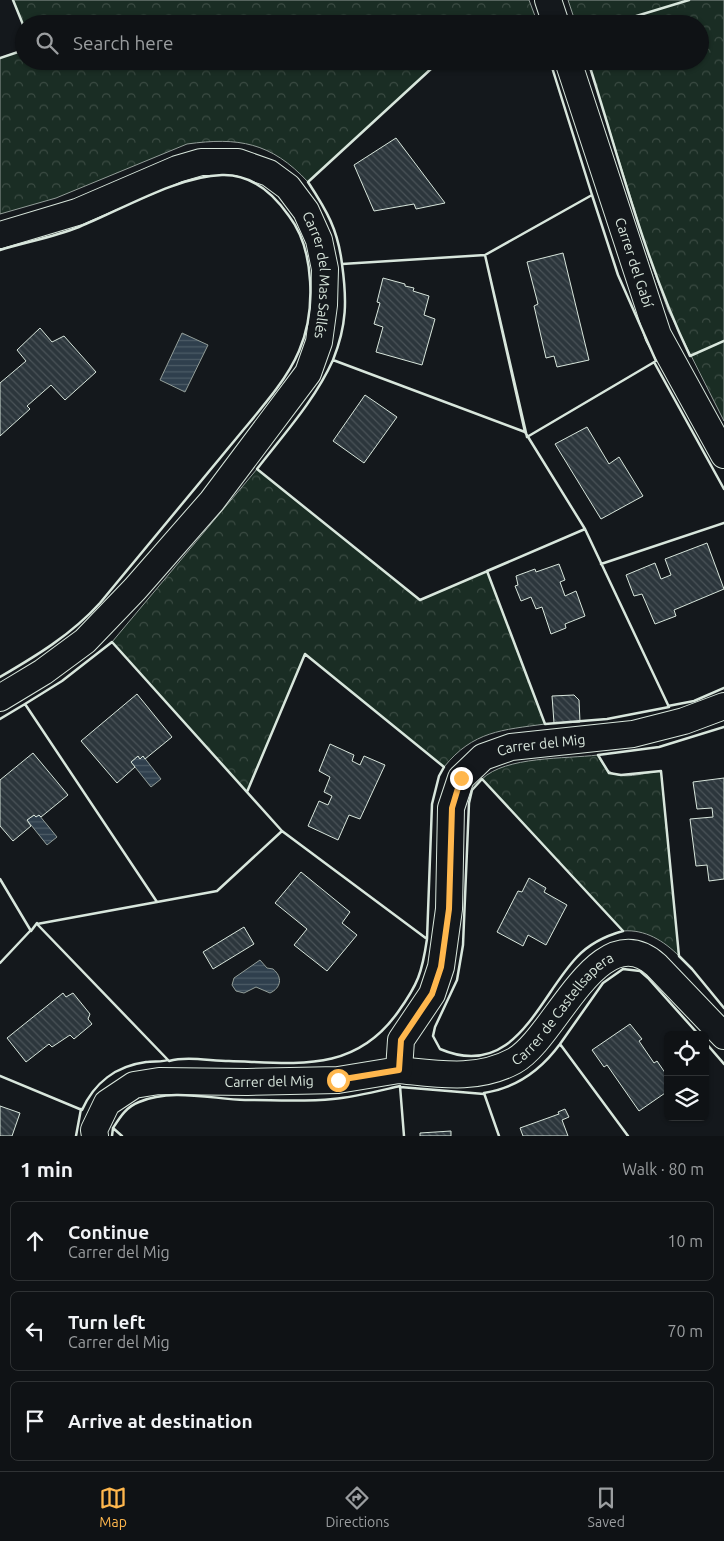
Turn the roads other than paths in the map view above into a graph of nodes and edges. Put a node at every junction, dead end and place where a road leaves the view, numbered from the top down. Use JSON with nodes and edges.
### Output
{"nodes":[{"id":1,"x":548,"y":0,"type":"edge"},
{"id":2,"x":553,"y":15,"type":"edge"},
{"id":3,"x":571,"y":70,"type":"edge"},
{"id":4,"x":0,"y":235,"type":"edge"},
{"id":5,"x":724,"y":455,"type":"edge"},
{"id":6,"x":0,"y":698,"type":"edge"},
{"id":7,"x":724,"y":706,"type":"edge"},
{"id":8,"x":724,"y":1036,"type":"edge"},
{"id":9,"x":399,"y":1070,"type":"junction"},
{"id":10,"x":95,"y":1136,"type":"edge"}],
"edges":[{"from":1,"to":2,"type":"street"},
{"from":3,"to":5,"type":"street","name":"Carrer del Gabí"},
{"from":4,"to":6,"type":"street","name":"Carrer del Mas Sallés"},
{"from":7,"to":9,"type":"street","name":"Carrer del Mig"},
{"from":8,"to":9,"type":"street","name":"Carrer de Castellsapera"},
{"from":9,"to":10,"type":"street","name":"Carrer del Mig"}]}
